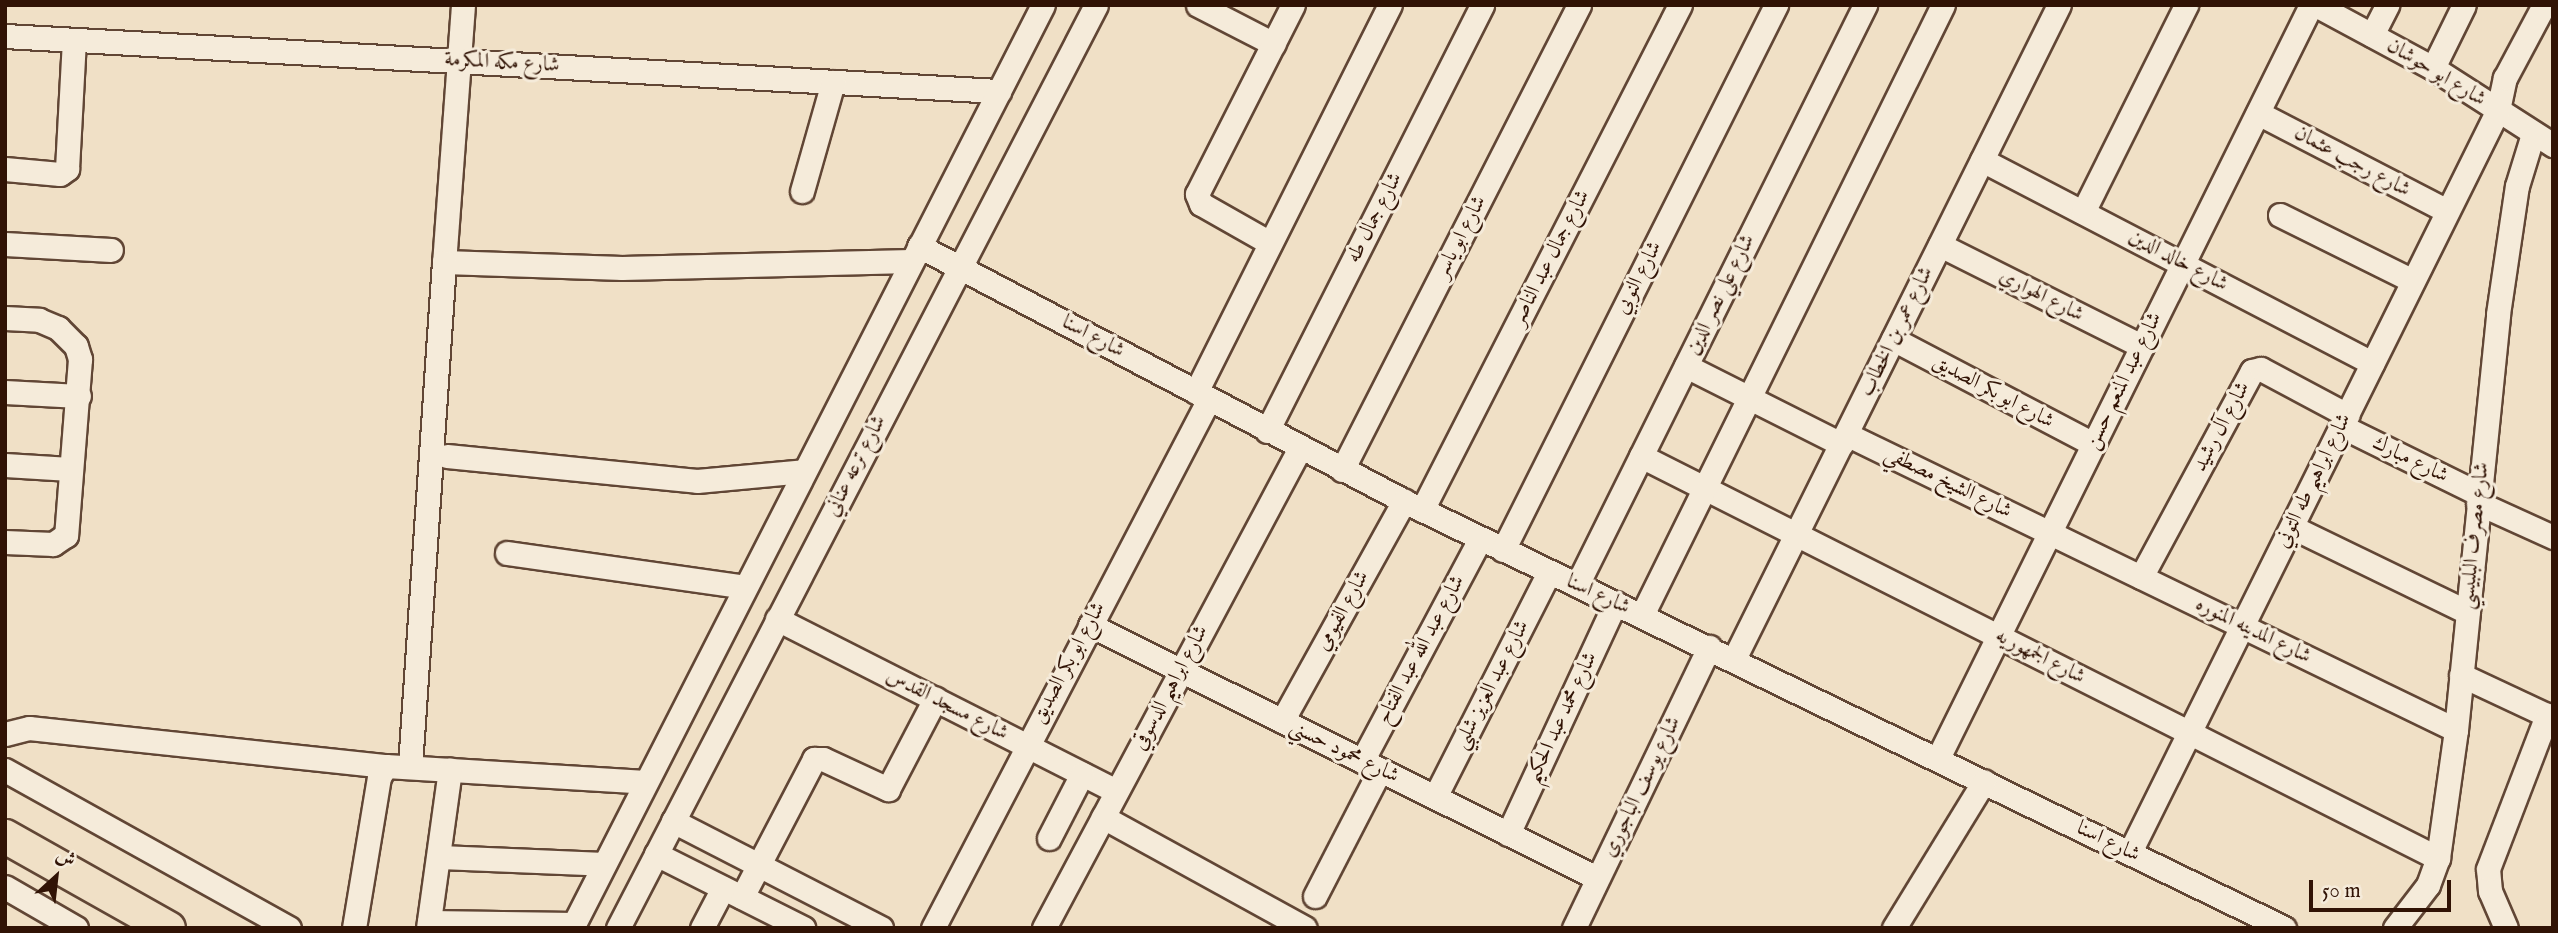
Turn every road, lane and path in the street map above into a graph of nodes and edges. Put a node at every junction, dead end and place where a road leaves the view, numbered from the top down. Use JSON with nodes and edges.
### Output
{"nodes":[{"id":1,"x":463,"y":5,"type":"edge"},
{"id":2,"x":1043,"y":5,"type":"edge"},
{"id":3,"x":1096,"y":5,"type":"edge"},
{"id":4,"x":1198,"y":5,"type":"edge"},
{"id":5,"x":1293,"y":5,"type":"edge"},
{"id":6,"x":1390,"y":5,"type":"edge"},
{"id":7,"x":1482,"y":5,"type":"edge"},
{"id":8,"x":1579,"y":5,"type":"edge"},
{"id":9,"x":1680,"y":5,"type":"edge"},
{"id":10,"x":1776,"y":5,"type":"edge"},
{"id":11,"x":1864,"y":5,"type":"edge"},
{"id":12,"x":1943,"y":5,"type":"edge"},
{"id":13,"x":2059,"y":5,"type":"edge"},
{"id":14,"x":2186,"y":5,"type":"edge"},
{"id":15,"x":2313,"y":5,"type":"edge"},
{"id":16,"x":2387,"y":5,"type":"edge"},
{"id":17,"x":2464,"y":5,"type":"edge"},
{"id":18,"x":2544,"y":5,"type":"edge"},
{"id":19,"x":2372,"y":35,"type":"junction"},
{"id":20,"x":5,"y":36,"type":"edge"},
{"id":21,"x":74,"y":40,"type":"junction"},
{"id":22,"x":1274,"y":44,"type":"junction"},
{"id":23,"x":459,"y":60,"type":"junction"},
{"id":24,"x":2433,"y":68,"type":"junction"},
{"id":25,"x":833,"y":82,"type":"junction"},
{"id":26,"x":999,"y":92,"type":"junction"},
{"id":27,"x":2498,"y":110,"type":"junction"},
{"id":28,"x":2258,"y":113,"type":"junction"},
{"id":29,"x":2543,"y":140,"type":"edge"},
{"id":30,"x":1982,"y":160,"type":"junction"},
{"id":31,"x":5,"y":169,"type":"edge"},
{"id":32,"x":802,"y":191,"type":"dead end"},
{"id":33,"x":2447,"y":211,"type":"junction"},
{"id":34,"x":2083,"y":212,"type":"junction"},
{"id":35,"x":2280,"y":215,"type":"dead end"},
{"id":36,"x":1270,"y":243,"type":"junction"},
{"id":37,"x":5,"y":244,"type":"edge"},
{"id":38,"x":1940,"y":245,"type":"junction"},
{"id":39,"x":111,"y":250,"type":"dead end"},
{"id":40,"x":915,"y":254,"type":"junction"},
{"id":41,"x":444,"y":262,"type":"junction"},
{"id":42,"x":2183,"y":263,"type":"junction"},
{"id":43,"x":959,"y":267,"type":"junction"},
{"id":44,"x":2413,"y":281,"type":"junction"},
{"id":45,"x":5,"y":318,"type":"edge"},
{"id":46,"x":1893,"y":339,"type":"junction"},
{"id":47,"x":2142,"y":346,"type":"junction"},
{"id":48,"x":2372,"y":363,"type":"junction"},
{"id":49,"x":1686,"y":366,"type":"junction"},
{"id":50,"x":5,"y":392,"type":"edge"},
{"id":51,"x":1202,"y":395,"type":"junction"},
{"id":52,"x":79,"y":396,"type":"junction"},
{"id":53,"x":1749,"y":398,"type":"junction"},
{"id":54,"x":2344,"y":421,"type":"junction"},
{"id":55,"x":1267,"y":430,"type":"junction"},
{"id":56,"x":1843,"y":439,"type":"junction"},
{"id":57,"x":2093,"y":444,"type":"junction"},
{"id":58,"x":1300,"y":448,"type":"junction"},
{"id":59,"x":447,"y":456,"type":"dead end"},
{"id":60,"x":1641,"y":456,"type":"junction"},
{"id":61,"x":5,"y":466,"type":"edge"},
{"id":62,"x":70,"y":469,"type":"junction"},
{"id":63,"x":1342,"y":470,"type":"junction"},
{"id":64,"x":804,"y":471,"type":"junction"},
{"id":65,"x":1705,"y":488,"type":"junction"},
{"id":66,"x":2478,"y":498,"type":"junction"},
{"id":67,"x":1413,"y":506,"type":"junction"},
{"id":68,"x":2292,"y":527,"type":"junction"},
{"id":69,"x":2049,"y":533,"type":"junction"},
{"id":70,"x":1796,"y":534,"type":"junction"},
{"id":71,"x":2553,"y":537,"type":"edge"},
{"id":72,"x":1480,"y":539,"type":"junction"},
{"id":73,"x":5,"y":542,"type":"edge"},
{"id":74,"x":1503,"y":550,"type":"junction"},
{"id":75,"x":507,"y":553,"type":"dead end"},
{"id":76,"x":1549,"y":572,"type":"junction"},
{"id":77,"x":2141,"y":577,"type":"junction"},
{"id":78,"x":1577,"y":585,"type":"junction"},
{"id":79,"x":745,"y":587,"type":"junction"},
{"id":80,"x":1615,"y":603,"type":"junction"},
{"id":81,"x":2468,"y":612,"type":"junction"},
{"id":82,"x":1642,"y":615,"type":"junction"},
{"id":83,"x":777,"y":619,"type":"junction"},
{"id":84,"x":1090,"y":625,"type":"junction"},
{"id":85,"x":2242,"y":626,"type":"junction"},
{"id":86,"x":1998,"y":636,"type":"junction"},
{"id":87,"x":1709,"y":647,"type":"junction"},
{"id":88,"x":1734,"y":659,"type":"junction"},
{"id":89,"x":1180,"y":671,"type":"junction"},
{"id":90,"x":2461,"y":675,"type":"junction"},
{"id":91,"x":935,"y":699,"type":"junction"},
{"id":92,"x":2550,"y":717,"type":"edge"},
{"id":93,"x":1282,"y":721,"type":"junction"},
{"id":94,"x":2456,"y":730,"type":"junction"},
{"id":95,"x":2189,"y":733,"type":"junction"},
{"id":96,"x":5,"y":734,"type":"edge"},
{"id":97,"x":1025,"y":745,"type":"junction"},
{"id":98,"x":1938,"y":758,"type":"junction"},
{"id":99,"x":1371,"y":765,"type":"junction"},
{"id":100,"x":386,"y":766,"type":"junction"},
{"id":101,"x":410,"y":766,"type":"junction"},
{"id":102,"x":5,"y":770,"type":"edge"},
{"id":103,"x":450,"y":770,"type":"junction"},
{"id":104,"x":1082,"y":774,"type":"junction"},
{"id":105,"x":1984,"y":780,"type":"junction"},
{"id":106,"x":646,"y":782,"type":"junction"},
{"id":107,"x":1116,"y":791,"type":"junction"},
{"id":108,"x":1435,"y":797,"type":"junction"},
{"id":109,"x":1103,"y":817,"type":"junction"},
{"id":110,"x":673,"y":821,"type":"junction"},
{"id":111,"x":1508,"y":834,"type":"junction"},
{"id":112,"x":5,"y":836,"type":"edge"},
{"id":113,"x":1049,"y":838,"type":"dead end"},
{"id":114,"x":2130,"y":852,"type":"junction"},
{"id":115,"x":656,"y":854,"type":"junction"},
{"id":116,"x":440,"y":857,"type":"junction"},
{"id":117,"x":2438,"y":858,"type":"junction"},
{"id":118,"x":604,"y":864,"type":"junction"},
{"id":119,"x":759,"y":866,"type":"junction"},
{"id":120,"x":1598,"y":878,"type":"junction"},
{"id":121,"x":5,"y":887,"type":"edge"},
{"id":122,"x":733,"y":892,"type":"junction"},
{"id":123,"x":816,"y":895,"type":"junction"},
{"id":124,"x":1315,"y":896,"type":"dead end"},
{"id":125,"x":429,"y":925,"type":"edge"},
{"id":126,"x":625,"y":925,"type":"edge"},
{"id":127,"x":573,"y":926,"type":"edge"},
{"id":128,"x":801,"y":927,"type":"edge"},
{"id":129,"x":76,"y":928,"type":"edge"},
{"id":130,"x":168,"y":928,"type":"edge"},
{"id":131,"x":289,"y":928,"type":"edge"},
{"id":132,"x":354,"y":928,"type":"edge"},
{"id":133,"x":702,"y":928,"type":"edge"},
{"id":134,"x":881,"y":928,"type":"edge"},
{"id":135,"x":933,"y":928,"type":"edge"},
{"id":136,"x":1044,"y":928,"type":"edge"},
{"id":137,"x":1305,"y":928,"type":"edge"},
{"id":138,"x":1574,"y":928,"type":"edge"},
{"id":139,"x":1894,"y":928,"type":"edge"},
{"id":140,"x":2284,"y":928,"type":"edge"},
{"id":141,"x":2395,"y":928,"type":"edge"},
{"id":142,"x":2506,"y":928,"type":"edge"}],
"edges":[{"from":1,"to":23,"type":"street"},
{"from":2,"to":26,"type":"street","name":"شارع ترعه عناني"},
{"from":3,"to":43,"type":"street","name":"شارع ترعه عناني"},
{"from":4,"to":22,"type":"street"},
{"from":5,"to":22,"type":"street"},
{"from":6,"to":36,"type":"street","name":"شارع ابو بكر الصديق"},
{"from":7,"to":55,"type":"street","name":"شارع جمال طه"},
{"from":8,"to":63,"type":"street","name":"شارع ابو ياسر"},
{"from":9,"to":67,"type":"street","name":"شارع جمال عبد الناصر"},
{"from":10,"to":74,"type":"street","name":"شارع النوبي"},
{"from":11,"to":49,"type":"street","name":"شارع علي نصر الدين"},
{"from":12,"to":53,"type":"street"},
{"from":13,"to":30,"type":"street","name":"شارع عمر بن الخطاب"},
{"from":14,"to":34,"type":"street"},
{"from":15,"to":19,"type":"street","name":"شارع ابو حوشان"},
{"from":15,"to":28,"type":"street","name":"شارع عبد المنعم حسن"},
{"from":16,"to":19,"type":"street"},
{"from":17,"to":24,"type":"street"},
{"from":18,"to":27,"type":"street","name":"شارع ابراهيم طه التوني"},
{"from":19,"to":24,"type":"street","name":"شارع ابو حوشان"},
{"from":20,"to":21,"type":"street","name":"شارع مكه المكرمة"},
{"from":21,"to":23,"type":"street","name":"شارع مكه المكرمة"},
{"from":21,"to":31,"type":"street"},
{"from":22,"to":36,"type":"street"},
{"from":23,"to":25,"type":"street","name":"شارع مكه المكرمة"},
{"from":23,"to":41,"type":"street"},
{"from":24,"to":27,"type":"street","name":"شارع ابو حوشان"},
{"from":25,"to":26,"type":"street","name":"شارع مكه المكرمة"},
{"from":25,"to":32,"type":"street"},
{"from":26,"to":40,"type":"street","name":"شارع ترعه عناني"},
{"from":27,"to":29,"type":"street","name":"شارع ابو حوشان"},
{"from":27,"to":33,"type":"street","name":"شارع ابراهيم طه التوني"},
{"from":28,"to":33,"type":"street","name":"شارع رجب عثمان"},
{"from":28,"to":42,"type":"street","name":"شارع عبد المنعم حسن"},
{"from":29,"to":66,"type":"street","name":"شارع مصرف البلبيسي"},
{"from":30,"to":34,"type":"street","name":"شارع خالد الدين"},
{"from":30,"to":38,"type":"street","name":"شارع عمر بن الخطاب"},
{"from":33,"to":44,"type":"street","name":"شارع ابراهيم طه التوني"},
{"from":34,"to":42,"type":"street","name":"شارع خالد الدين"},
{"from":35,"to":44,"type":"street"},
{"from":36,"to":51,"type":"street","name":"شارع ابو بكر الصديق"},
{"from":37,"to":39,"type":"street"},
{"from":38,"to":46,"type":"street","name":"شارع عمر بن الخطاب"},
{"from":38,"to":47,"type":"street","name":"شارع الهواري"},
{"from":40,"to":41,"type":"street"},
{"from":40,"to":43,"type":"street","name":"شارع اسنا"},
{"from":40,"to":64,"type":"street","name":"شارع ترعه عناني"},
{"from":41,"to":101,"type":"street"},
{"from":42,"to":47,"type":"street","name":"شارع عبد المنعم حسن"},
{"from":42,"to":48,"type":"street","name":"شارع خالد الدين"},
{"from":43,"to":51,"type":"street","name":"شارع اسنا"},
{"from":43,"to":83,"type":"street","name":"شارع ترعه عناني"},
{"from":44,"to":48,"type":"street","name":"شارع ابراهيم طه التوني"},
{"from":45,"to":52,"type":"street"},
{"from":46,"to":56,"type":"street","name":"شارع عمر بن الخطاب"},
{"from":46,"to":57,"type":"street","name":"شارع ابو بكر الصديق"},
{"from":47,"to":57,"type":"street","name":"شارع عبد المنعم حسن"},
{"from":48,"to":54,"type":"street","name":"شارع ابراهيم طه التوني"},
{"from":49,"to":53,"type":"street","name":"شارع الشيخ مصطفي"},
{"from":49,"to":60,"type":"street","name":"شارع علي نصر الدين"},
{"from":50,"to":52,"type":"street"},
{"from":51,"to":55,"type":"street","name":"شارع اسنا"},
{"from":51,"to":84,"type":"street","name":"شارع ابو بكر الصديق"},
{"from":52,"to":62,"type":"street"},
{"from":53,"to":56,"type":"street","name":"شارع الشيخ مصطفي"},
{"from":53,"to":65,"type":"street"},
{"from":54,"to":66,"type":"street","name":"شارع مبارك"},
{"from":54,"to":68,"type":"street","name":"شارع ابراهيم طه التوني"},
{"from":54,"to":77,"type":"street","name":"شارع آل رشيد"},
{"from":55,"to":58,"type":"street","name":"شارع اسنا"},
{"from":56,"to":69,"type":"street","name":"شارع الشيخ مصطفي"},
{"from":56,"to":70,"type":"street","name":"شارع عمر بن الخطاب"},
{"from":57,"to":69,"type":"street","name":"شارع عبد المنعم حسن"},
{"from":58,"to":63,"type":"street","name":"شارع اسنا"},
{"from":58,"to":89,"type":"street","name":"شارع ابراهيم الدسوقي"},
{"from":59,"to":64,"type":"street"},
{"from":60,"to":65,"type":"street","name":"شارع الجمهوريه"},
{"from":60,"to":78,"type":"street","name":"شارع علي نصر الدين"},
{"from":61,"to":62,"type":"street"},
{"from":62,"to":73,"type":"street"},
{"from":63,"to":67,"type":"street","name":"شارع اسنا"},
{"from":64,"to":79,"type":"street","name":"شارع ترعه عناني"},
{"from":65,"to":70,"type":"street","name":"شارع الجمهوريه"},
{"from":65,"to":82,"type":"street"},
{"from":66,"to":71,"type":"street","name":"شارع مبارك"},
{"from":66,"to":81,"type":"street","name":"شارع مصرف البلبيسي"},
{"from":67,"to":72,"type":"street","name":"شارع اسنا"},
{"from":67,"to":93,"type":"street","name":"شارع الفيومي"},
{"from":68,"to":81,"type":"street"},
{"from":68,"to":85,"type":"street","name":"شارع ابراهيم طه التوني"},
{"from":69,"to":77,"type":"street","name":"شارع المدينه المنوره"},
{"from":69,"to":86,"type":"street","name":"شارع عبد المنعم حسن"},
{"from":70,"to":86,"type":"street","name":"شارع الجمهوريه"},
{"from":70,"to":88,"type":"street","name":"شارع عمر بن الخطاب"},
{"from":72,"to":74,"type":"street","name":"شارع اسنا"},
{"from":72,"to":99,"type":"street","name":"شارع عبد الله عبد الفتاح"},
{"from":74,"to":76,"type":"street","name":"شارع اسنا"},
{"from":75,"to":79,"type":"street"},
{"from":76,"to":78,"type":"street","name":"شارع اسنا"},
{"from":76,"to":108,"type":"street","name":"شارع عبد العزيز شلبي"},
{"from":77,"to":85,"type":"street","name":"شارع المدينه المنوره"},
{"from":78,"to":80,"type":"street","name":"شارع اسنا"},
{"from":79,"to":106,"type":"street","name":"شارع ترعه عناني"},
{"from":80,"to":82,"type":"street","name":"شارع اسنا"},
{"from":80,"to":111,"type":"street","name":"شارع محمد عبد الحكيم"},
{"from":81,"to":90,"type":"street","name":"شارع مصرف البلبيسي"},
{"from":82,"to":87,"type":"street","name":"شارع اسنا"},
{"from":83,"to":91,"type":"street","name":"شارع مسجد القدس"},
{"from":83,"to":110,"type":"street","name":"شارع ترعه عناني"},
{"from":84,"to":89,"type":"street","name":"شارع محمود حسني"},
{"from":84,"to":97,"type":"street","name":"شارع ابو بكر الصديق"},
{"from":85,"to":94,"type":"street","name":"شارع المدينه المنوره"},
{"from":85,"to":95,"type":"street","name":"شارع ابراهيم طه التوني"},
{"from":86,"to":95,"type":"street","name":"شارع الجمهوريه"},
{"from":86,"to":98,"type":"street","name":"شارع عبد المنعم حسن"},
{"from":87,"to":88,"type":"street","name":"شارع اسنا"},
{"from":87,"to":120,"type":"street","name":"شارع يوسف الباجوري"},
{"from":88,"to":98,"type":"street","name":"شارع اسنا"},
{"from":89,"to":93,"type":"street","name":"شارع محمود حسني"},
{"from":89,"to":107,"type":"street","name":"شارع ابراهيم الدسوقي"},
{"from":90,"to":92,"type":"street"},
{"from":90,"to":94,"type":"street","name":"شارع مصرف البلبيسي"},
{"from":91,"to":97,"type":"street","name":"شارع مسجد القدس"},
{"from":91,"to":119,"type":"street"},
{"from":92,"to":142,"type":"street"},
{"from":93,"to":99,"type":"street","name":"شارع محمود حسني"},
{"from":94,"to":117,"type":"street","name":"شارع مصرف البلبيسي"},
{"from":95,"to":114,"type":"street","name":"شارع ابراهيم طه التوني"},
{"from":95,"to":117,"type":"street","name":"شارع الجمهوريه"},
{"from":96,"to":100,"type":"street"},
{"from":97,"to":104,"type":"street","name":"شارع مسجد القدس"},
{"from":97,"to":135,"type":"street","name":"شارع ابو بكر الصديق"},
{"from":98,"to":105,"type":"street","name":"شارع اسنا"},
{"from":99,"to":108,"type":"street","name":"شارع محمود حسني"},
{"from":99,"to":124,"type":"street","name":"شارع عبد الله عبد الفتاح"},
{"from":100,"to":101,"type":"street"},
{"from":100,"to":132,"type":"street"},
{"from":101,"to":103,"type":"street"},
{"from":102,"to":131,"type":"street"},
{"from":103,"to":106,"type":"street"},
{"from":103,"to":116,"type":"street"},
{"from":104,"to":107,"type":"street","name":"شارع مسجد القدس"},
{"from":104,"to":113,"type":"street"},
{"from":105,"to":114,"type":"street","name":"شارع اسنا"},
{"from":105,"to":139,"type":"street"},
{"from":106,"to":118,"type":"street","name":"شارع ترعه عناني"},
{"from":107,"to":109,"type":"street","name":"شارع ابراهيم الدسوقي"},
{"from":108,"to":111,"type":"street","name":"شارع محمود حسني"},
{"from":109,"to":136,"type":"street","name":"شارع ابراهيم الدسوقي"},
{"from":109,"to":137,"type":"street"},
{"from":110,"to":115,"type":"street","name":"شارع ترعه عناني"},
{"from":110,"to":119,"type":"street"},
{"from":111,"to":120,"type":"street","name":"شارع محمود حسني"},
{"from":112,"to":130,"type":"highway"},
{"from":114,"to":140,"type":"street","name":"شارع اسنا"},
{"from":115,"to":122,"type":"street"},
{"from":115,"to":126,"type":"street","name":"شارع ترعه عناني"},
{"from":116,"to":118,"type":"street"},
{"from":116,"to":125,"type":"street"},
{"from":117,"to":141,"type":"street","name":"شارع مصرف البلبيسي"},
{"from":118,"to":127,"type":"street","name":"شارع ترعه عناني"},
{"from":119,"to":122,"type":"street"},
{"from":119,"to":123,"type":"street"},
{"from":120,"to":138,"type":"street","name":"شارع يوسف الباجوري"},
{"from":121,"to":129,"type":"street"},
{"from":122,"to":128,"type":"street"},
{"from":122,"to":133,"type":"street"},
{"from":123,"to":128,"type":"street"},
{"from":123,"to":134,"type":"street"},
{"from":125,"to":127,"type":"street"}]}
